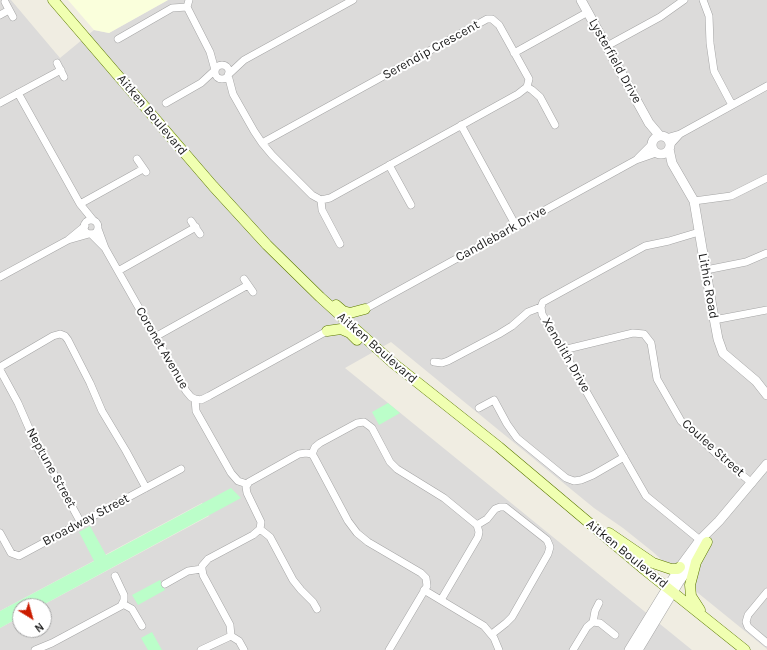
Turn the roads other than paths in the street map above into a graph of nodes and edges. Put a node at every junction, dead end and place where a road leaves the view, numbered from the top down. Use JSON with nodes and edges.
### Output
{"nodes":[{"id":1,"x":53,"y":0,"type":"edge"},
{"id":2,"x":353,"y":0,"type":"edge"},
{"id":3,"x":581,"y":0,"type":"edge"},
{"id":4,"x":684,"y":0,"type":"edge"},
{"id":5,"x":703,"y":0,"type":"edge"},
{"id":6,"x":5,"y":2,"type":"dead end"},
{"id":7,"x":188,"y":3,"type":"edge"},
{"id":8,"x":9,"y":10,"type":"junction"},
{"id":9,"x":588,"y":12,"type":"junction"},
{"id":10,"x":0,"y":15,"type":"edge"},
{"id":11,"x":13,"y":17,"type":"dead end"},
{"id":12,"x":118,"y":39,"type":"dead end"},
{"id":13,"x":607,"y":46,"type":"junction"},
{"id":14,"x":210,"y":52,"type":"junction"},
{"id":15,"x":514,"y":53,"type":"junction"},
{"id":16,"x":244,"y":60,"type":"junction"},
{"id":17,"x":57,"y":63,"type":"dead end"},
{"id":18,"x":225,"y":65,"type":"junction"},
{"id":19,"x":61,"y":70,"type":"junction"},
{"id":20,"x":214,"y":70,"type":"junction"},
{"id":21,"x":228,"y":74,"type":"junction"},
{"id":22,"x":64,"y":77,"type":"dead end"},
{"id":23,"x":219,"y":79,"type":"junction"},
{"id":24,"x":201,"y":83,"type":"junction"},
{"id":25,"x":767,"y":86,"type":"edge"},
{"id":26,"x":527,"y":87,"type":"junction"},
{"id":27,"x":18,"y":93,"type":"junction"},
{"id":28,"x":234,"y":94,"type":"junction"},
{"id":29,"x":0,"y":103,"type":"edge"},
{"id":30,"x":166,"y":103,"type":"dead end"},
{"id":31,"x":732,"y":105,"type":"junction"},
{"id":32,"x":461,"y":125,"type":"junction"},
{"id":33,"x":555,"y":125,"type":"dead end"},
{"id":34,"x":262,"y":143,"type":"junction"},
{"id":35,"x":661,"y":145,"type":"junction"},
{"id":36,"x":137,"y":159,"type":"dead end"},
{"id":37,"x":389,"y":165,"type":"junction"},
{"id":38,"x":767,"y":178,"type":"edge"},
{"id":39,"x":320,"y":200,"type":"junction"},
{"id":40,"x":694,"y":201,"type":"junction"},
{"id":41,"x":80,"y":204,"type":"junction"},
{"id":42,"x":411,"y":205,"type":"dead end"},
{"id":43,"x":93,"y":220,"type":"junction"},
{"id":44,"x":191,"y":221,"type":"dead end"},
{"id":45,"x":85,"y":225,"type":"junction"},
{"id":46,"x":516,"y":226,"type":"junction"},
{"id":47,"x":196,"y":227,"type":"junction"},
{"id":48,"x":98,"y":229,"type":"junction"},
{"id":49,"x":699,"y":232,"type":"junction"},
{"id":50,"x":90,"y":234,"type":"junction"},
{"id":51,"x":200,"y":234,"type":"dead end"},
{"id":52,"x":68,"y":240,"type":"junction"},
{"id":53,"x":340,"y":244,"type":"dead end"},
{"id":54,"x":105,"y":248,"type":"junction"},
{"id":55,"x":767,"y":253,"type":"edge"},
{"id":56,"x":277,"y":254,"type":"junction"},
{"id":57,"x":706,"y":270,"type":"junction"},
{"id":58,"x":118,"y":271,"type":"junction"},
{"id":59,"x":0,"y":277,"type":"edge"},
{"id":60,"x":244,"y":279,"type":"dead end"},
{"id":61,"x":248,"y":285,"type":"junction"},
{"id":62,"x":253,"y":292,"type":"dead end"},
{"id":63,"x":326,"y":303,"type":"junction"},
{"id":64,"x":541,"y":307,"type":"junction"},
{"id":65,"x":365,"y":309,"type":"junction"},
{"id":66,"x":767,"y":310,"type":"edge"},
{"id":67,"x":714,"y":320,"type":"junction"},
{"id":68,"x":327,"y":331,"type":"junction"},
{"id":69,"x":361,"y":335,"type":"junction"},
{"id":70,"x":156,"y":337,"type":"junction"},
{"id":71,"x":563,"y":350,"type":"junction"},
{"id":72,"x":434,"y":362,"type":"dead end"},
{"id":73,"x":393,"y":363,"type":"junction"},
{"id":74,"x":0,"y":369,"type":"edge"},
{"id":75,"x":767,"y":394,"type":"edge"},
{"id":76,"x":198,"y":399,"type":"junction"},
{"id":77,"x":479,"y":408,"type":"dead end"},
{"id":78,"x":312,"y":454,"type":"junction"},
{"id":79,"x":624,"y":456,"type":"junction"},
{"id":80,"x":767,"y":464,"type":"edge"},
{"id":81,"x":181,"y":469,"type":"dead end"},
{"id":82,"x":752,"y":483,"type":"junction"},
{"id":83,"x":247,"y":484,"type":"junction"},
{"id":84,"x":146,"y":488,"type":"junction"},
{"id":85,"x":584,"y":519,"type":"junction"},
{"id":86,"x":81,"y":523,"type":"junction"},
{"id":87,"x":477,"y":525,"type":"junction"},
{"id":88,"x":260,"y":530,"type":"junction"},
{"id":89,"x":0,"y":533,"type":"edge"},
{"id":90,"x":704,"y":541,"type":"junction"},
{"id":91,"x":680,"y":567,"type":"junction"},
{"id":92,"x":202,"y":569,"type":"junction"},
{"id":93,"x":115,"y":576,"type":"dead end"},
{"id":94,"x":165,"y":584,"type":"dead end"},
{"id":95,"x":424,"y":590,"type":"junction"},
{"id":96,"x":670,"y":590,"type":"junction"},
{"id":97,"x":767,"y":592,"type":"edge"},
{"id":98,"x":441,"y":600,"type":"junction"},
{"id":99,"x":599,"y":603,"type":"dead end"},
{"id":100,"x":123,"y":604,"type":"junction"},
{"id":101,"x":317,"y":609,"type":"dead end"},
{"id":102,"x":706,"y":618,"type":"junction"},
{"id":103,"x":593,"y":622,"type":"junction"},
{"id":104,"x":142,"y":626,"type":"dead end"},
{"id":105,"x":492,"y":634,"type":"junction"},
{"id":106,"x":615,"y":635,"type":"dead end"},
{"id":107,"x":230,"y":636,"type":"junction"},
{"id":108,"x":52,"y":643,"type":"junction"},
{"id":109,"x":767,"y":643,"type":"edge"},
{"id":110,"x":35,"y":650,"type":"edge"},
{"id":111,"x":44,"y":650,"type":"edge"},
{"id":112,"x":201,"y":650,"type":"edge"},
{"id":113,"x":244,"y":650,"type":"edge"},
{"id":114,"x":389,"y":650,"type":"edge"},
{"id":115,"x":499,"y":650,"type":"edge"},
{"id":116,"x":573,"y":650,"type":"edge"},
{"id":117,"x":629,"y":650,"type":"edge"},
{"id":118,"x":638,"y":650,"type":"edge"},
{"id":119,"x":745,"y":650,"type":"edge"}],
"edges":[{"from":1,"to":56,"type":"main road","name":"Aitken Boulevard"},
{"from":2,"to":16,"type":"street"},
{"from":3,"to":9,"type":"street","name":"Lysterfield Drive"},
{"from":4,"to":13,"type":"street"},
{"from":5,"to":31,"type":"street"},
{"from":6,"to":8,"type":"street"},
{"from":7,"to":12,"type":"street"},
{"from":7,"to":14,"type":"street"},
{"from":8,"to":10,"type":"street"},
{"from":8,"to":11,"type":"street"},
{"from":9,"to":13,"type":"street","name":"Lysterfield Drive"},
{"from":9,"to":15,"type":"street"},
{"from":13,"to":35,"type":"street","name":"Lysterfield Drive"},
{"from":14,"to":18,"type":"street"},
{"from":14,"to":20,"type":"street"},
{"from":15,"to":26,"type":"street","name":"Serendip Crescent"},
{"from":15,"to":34,"type":"street","name":"Serendip Crescent"},
{"from":16,"to":18,"type":"street"},
{"from":16,"to":21,"type":"street"},
{"from":17,"to":19,"type":"street"},
{"from":18,"to":20,"type":"street"},
{"from":18,"to":21,"type":"street"},
{"from":19,"to":22,"type":"street"},
{"from":19,"to":27,"type":"street"},
{"from":20,"to":23,"type":"street"},
{"from":20,"to":24,"type":"street"},
{"from":21,"to":23,"type":"street"},
{"from":21,"to":28,"type":"street"},
{"from":23,"to":24,"type":"street"},
{"from":23,"to":28,"type":"street"},
{"from":24,"to":30,"type":"street"},
{"from":25,"to":31,"type":"street","name":"Candlebark Drive"},
{"from":26,"to":32,"type":"street"},
{"from":26,"to":33,"type":"street"},
{"from":27,"to":29,"type":"street"},
{"from":27,"to":41,"type":"street"},
{"from":28,"to":34,"type":"street"},
{"from":31,"to":35,"type":"street","name":"Candlebark Drive"},
{"from":32,"to":37,"type":"street"},
{"from":32,"to":46,"type":"street"},
{"from":34,"to":39,"type":"street"},
{"from":35,"to":40,"type":"street","name":"Lithic Road"},
{"from":35,"to":46,"type":"street","name":"Candlebark Drive"},
{"from":36,"to":41,"type":"street"},
{"from":37,"to":39,"type":"street"},
{"from":37,"to":42,"type":"street"},
{"from":38,"to":40,"type":"street"},
{"from":39,"to":53,"type":"street"},
{"from":40,"to":49,"type":"street","name":"Lithic Road"},
{"from":41,"to":43,"type":"street"},
{"from":41,"to":45,"type":"street"},
{"from":43,"to":45,"type":"street"},
{"from":43,"to":48,"type":"street"},
{"from":44,"to":47,"type":"street"},
{"from":45,"to":50,"type":"street"},
{"from":45,"to":52,"type":"street"},
{"from":46,"to":65,"type":"street","name":"Candlebark Drive"},
{"from":47,"to":51,"type":"street"},
{"from":47,"to":58,"type":"street"},
{"from":48,"to":50,"type":"street"},
{"from":48,"to":54,"type":"street","name":"Coronet Avenue"},
{"from":49,"to":57,"type":"street","name":"Lithic Road"},
{"from":49,"to":64,"type":"street","name":"Xenolith Drive"},
{"from":50,"to":52,"type":"street"},
{"from":50,"to":54,"type":"street","name":"Coronet Avenue"},
{"from":52,"to":59,"type":"street"},
{"from":54,"to":58,"type":"street","name":"Coronet Avenue"},
{"from":55,"to":57,"type":"street"},
{"from":56,"to":63,"type":"main road","name":"Aitken Boulevard"},
{"from":56,"to":65,"type":"main road"},
{"from":57,"to":67,"type":"street","name":"Lithic Road"},
{"from":58,"to":70,"type":"street","name":"Coronet Avenue"},
{"from":60,"to":61,"type":"street"},
{"from":61,"to":62,"type":"street"},
{"from":61,"to":70,"type":"street"},
{"from":63,"to":68,"type":"main road"},
{"from":63,"to":69,"type":"main road","name":"Aitken Boulevard"},
{"from":64,"to":71,"type":"street","name":"Xenolith Drive"},
{"from":64,"to":72,"type":"street"},
{"from":65,"to":69,"type":"main road"},
{"from":66,"to":67,"type":"street"},
{"from":67,"to":75,"type":"street","name":"Lithic Road"},
{"from":68,"to":73,"type":"main road"},
{"from":68,"to":76,"type":"street","name":"Coronet Avenue"},
{"from":69,"to":73,"type":"main road","name":"Aitken Boulevard"},
{"from":70,"to":76,"type":"street","name":"Coronet Avenue"},
{"from":71,"to":79,"type":"street","name":"Xenolith Drive"},
{"from":71,"to":82,"type":"street","name":"Coulee Street"},
{"from":73,"to":85,"type":"main road","name":"Aitken Boulevard"},
{"from":74,"to":84,"type":"street"},
{"from":74,"to":86,"type":"street","name":"Neptune Street"},
{"from":76,"to":83,"type":"street"},
{"from":77,"to":79,"type":"street"},
{"from":78,"to":83,"type":"street"},
{"from":78,"to":87,"type":"street"},
{"from":78,"to":95,"type":"street"},
{"from":79,"to":90,"type":"street","name":"Xenolith Drive"},
{"from":80,"to":82,"type":"street"},
{"from":81,"to":84,"type":"street","name":"Broadway Street"},
{"from":82,"to":90,"type":"street"},
{"from":83,"to":88,"type":"street"},
{"from":84,"to":86,"type":"street","name":"Broadway Street"},
{"from":85,"to":91,"type":"main road"},
{"from":85,"to":96,"type":"main road","name":"Aitken Boulevard"},
{"from":86,"to":89,"type":"street","name":"Broadway Street"},
{"from":87,"to":98,"type":"street"},
{"from":87,"to":105,"type":"street"},
{"from":88,"to":92,"type":"street"},
{"from":88,"to":101,"type":"street"},
{"from":90,"to":91,"type":"street"},
{"from":90,"to":96,"type":"street"},
{"from":90,"to":102,"type":"main road"},
{"from":91,"to":96,"type":"street"},
{"from":92,"to":94,"type":"street"},
{"from":92,"to":107,"type":"street"},
{"from":93,"to":100,"type":"street"},
{"from":95,"to":98,"type":"street"},
{"from":95,"to":114,"type":"street"},
{"from":96,"to":102,"type":"main road","name":"Aitken Boulevard"},
{"from":96,"to":117,"type":"street"},
{"from":96,"to":118,"type":"street"},
{"from":97,"to":109,"type":"street"},
{"from":98,"to":105,"type":"street"},
{"from":99,"to":103,"type":"street"},
{"from":100,"to":104,"type":"street"},
{"from":100,"to":108,"type":"street"},
{"from":102,"to":119,"type":"main road","name":"Aitken Boulevard"},
{"from":103,"to":106,"type":"street"},
{"from":103,"to":116,"type":"street"},
{"from":105,"to":115,"type":"street"},
{"from":107,"to":112,"type":"street"},
{"from":107,"to":113,"type":"street"},
{"from":108,"to":110,"type":"street"},
{"from":108,"to":111,"type":"street"}]}
